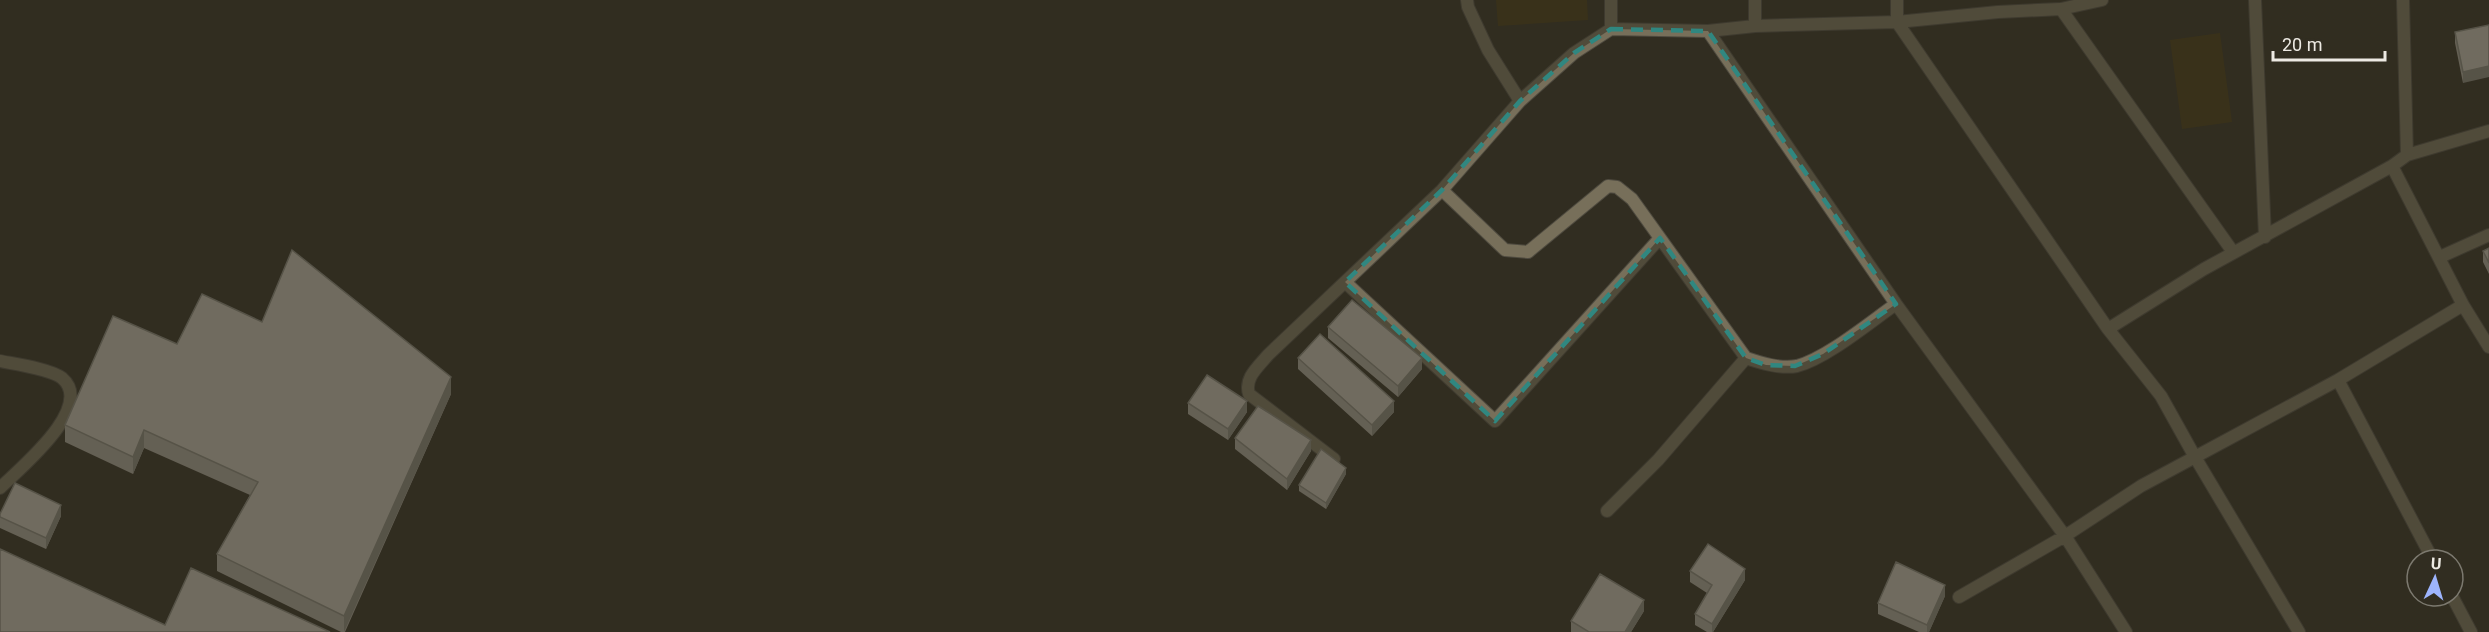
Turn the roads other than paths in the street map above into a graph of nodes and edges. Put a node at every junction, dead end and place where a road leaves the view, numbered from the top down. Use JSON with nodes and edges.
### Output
{"nodes":[{"id":1,"x":1467,"y":0,"type":"edge"},
{"id":2,"x":1611,"y":0,"type":"edge"},
{"id":3,"x":1755,"y":0,"type":"edge"},
{"id":4,"x":1897,"y":0,"type":"edge"},
{"id":5,"x":2102,"y":0,"type":"edge"},
{"id":6,"x":2255,"y":0,"type":"edge"},
{"id":7,"x":2403,"y":0,"type":"edge"},
{"id":8,"x":2061,"y":9,"type":"junction"},
{"id":9,"x":1897,"y":22,"type":"junction"},
{"id":10,"x":1755,"y":26,"type":"junction"},
{"id":11,"x":1611,"y":29,"type":"junction"},
{"id":12,"x":1708,"y":31,"type":"junction"},
{"id":13,"x":1520,"y":101,"type":"junction"},
{"id":14,"x":2489,"y":131,"type":"edge"},
{"id":15,"x":2407,"y":155,"type":"junction"},
{"id":16,"x":2392,"y":166,"type":"junction"},
{"id":17,"x":1443,"y":190,"type":"junction"},
{"id":18,"x":2489,"y":235,"type":"edge"},
{"id":19,"x":1660,"y":237,"type":"junction"},
{"id":20,"x":2265,"y":237,"type":"junction"},
{"id":21,"x":2233,"y":252,"type":"junction"},
{"id":22,"x":2440,"y":257,"type":"junction"},
{"id":23,"x":1345,"y":282,"type":"junction"},
{"id":24,"x":1896,"y":304,"type":"junction"},
{"id":25,"x":2463,"y":305,"type":"junction"},
{"id":26,"x":2108,"y":329,"type":"junction"},
{"id":27,"x":2489,"y":348,"type":"edge"},
{"id":28,"x":1746,"y":358,"type":"junction"},
{"id":29,"x":0,"y":361,"type":"edge"},
{"id":30,"x":2338,"y":380,"type":"junction"},
{"id":31,"x":2195,"y":457,"type":"junction"},
{"id":32,"x":1339,"y":463,"type":"edge"},
{"id":33,"x":0,"y":488,"type":"edge"},
{"id":34,"x":1607,"y":511,"type":"dead end"},
{"id":35,"x":2065,"y":536,"type":"junction"},
{"id":36,"x":2427,"y":548,"type":"edge"},
{"id":37,"x":1959,"y":597,"type":"dead end"},
{"id":38,"x":2458,"y":608,"type":"edge"},
{"id":39,"x":2126,"y":632,"type":"edge"},
{"id":40,"x":2299,"y":632,"type":"edge"},
{"id":41,"x":2471,"y":632,"type":"edge"}],
"edges":[{"from":1,"to":13,"type":"street"},
{"from":2,"to":11,"type":"street"},
{"from":3,"to":10,"type":"street"},
{"from":4,"to":9,"type":"street"},
{"from":5,"to":8,"type":"street"},
{"from":6,"to":20,"type":"street"},
{"from":7,"to":15,"type":"street"},
{"from":8,"to":9,"type":"street"},
{"from":8,"to":21,"type":"street"},
{"from":9,"to":10,"type":"street"},
{"from":9,"to":26,"type":"street"},
{"from":10,"to":12,"type":"street"},
{"from":11,"to":12,"type":"street"},
{"from":11,"to":13,"type":"street"},
{"from":12,"to":24,"type":"street"},
{"from":13,"to":17,"type":"street"},
{"from":14,"to":15,"type":"street"},
{"from":15,"to":16,"type":"street"},
{"from":16,"to":20,"type":"street"},
{"from":16,"to":22,"type":"street"},
{"from":17,"to":19,"type":"street"},
{"from":17,"to":23,"type":"street"},
{"from":18,"to":22,"type":"street"},
{"from":19,"to":23,"type":"street"},
{"from":19,"to":28,"type":"street"},
{"from":20,"to":21,"type":"street"},
{"from":21,"to":26,"type":"street"},
{"from":22,"to":25,"type":"street"},
{"from":23,"to":32,"type":"street"},
{"from":24,"to":28,"type":"street"},
{"from":24,"to":35,"type":"street"},
{"from":25,"to":27,"type":"street"},
{"from":25,"to":30,"type":"street"},
{"from":26,"to":31,"type":"street"},
{"from":28,"to":34,"type":"street"},
{"from":29,"to":33,"type":"street"},
{"from":30,"to":31,"type":"street"},
{"from":30,"to":36,"type":"street"},
{"from":31,"to":35,"type":"street"},
{"from":31,"to":40,"type":"street"},
{"from":35,"to":37,"type":"street"},
{"from":35,"to":39,"type":"street"},
{"from":38,"to":41,"type":"street"}]}
